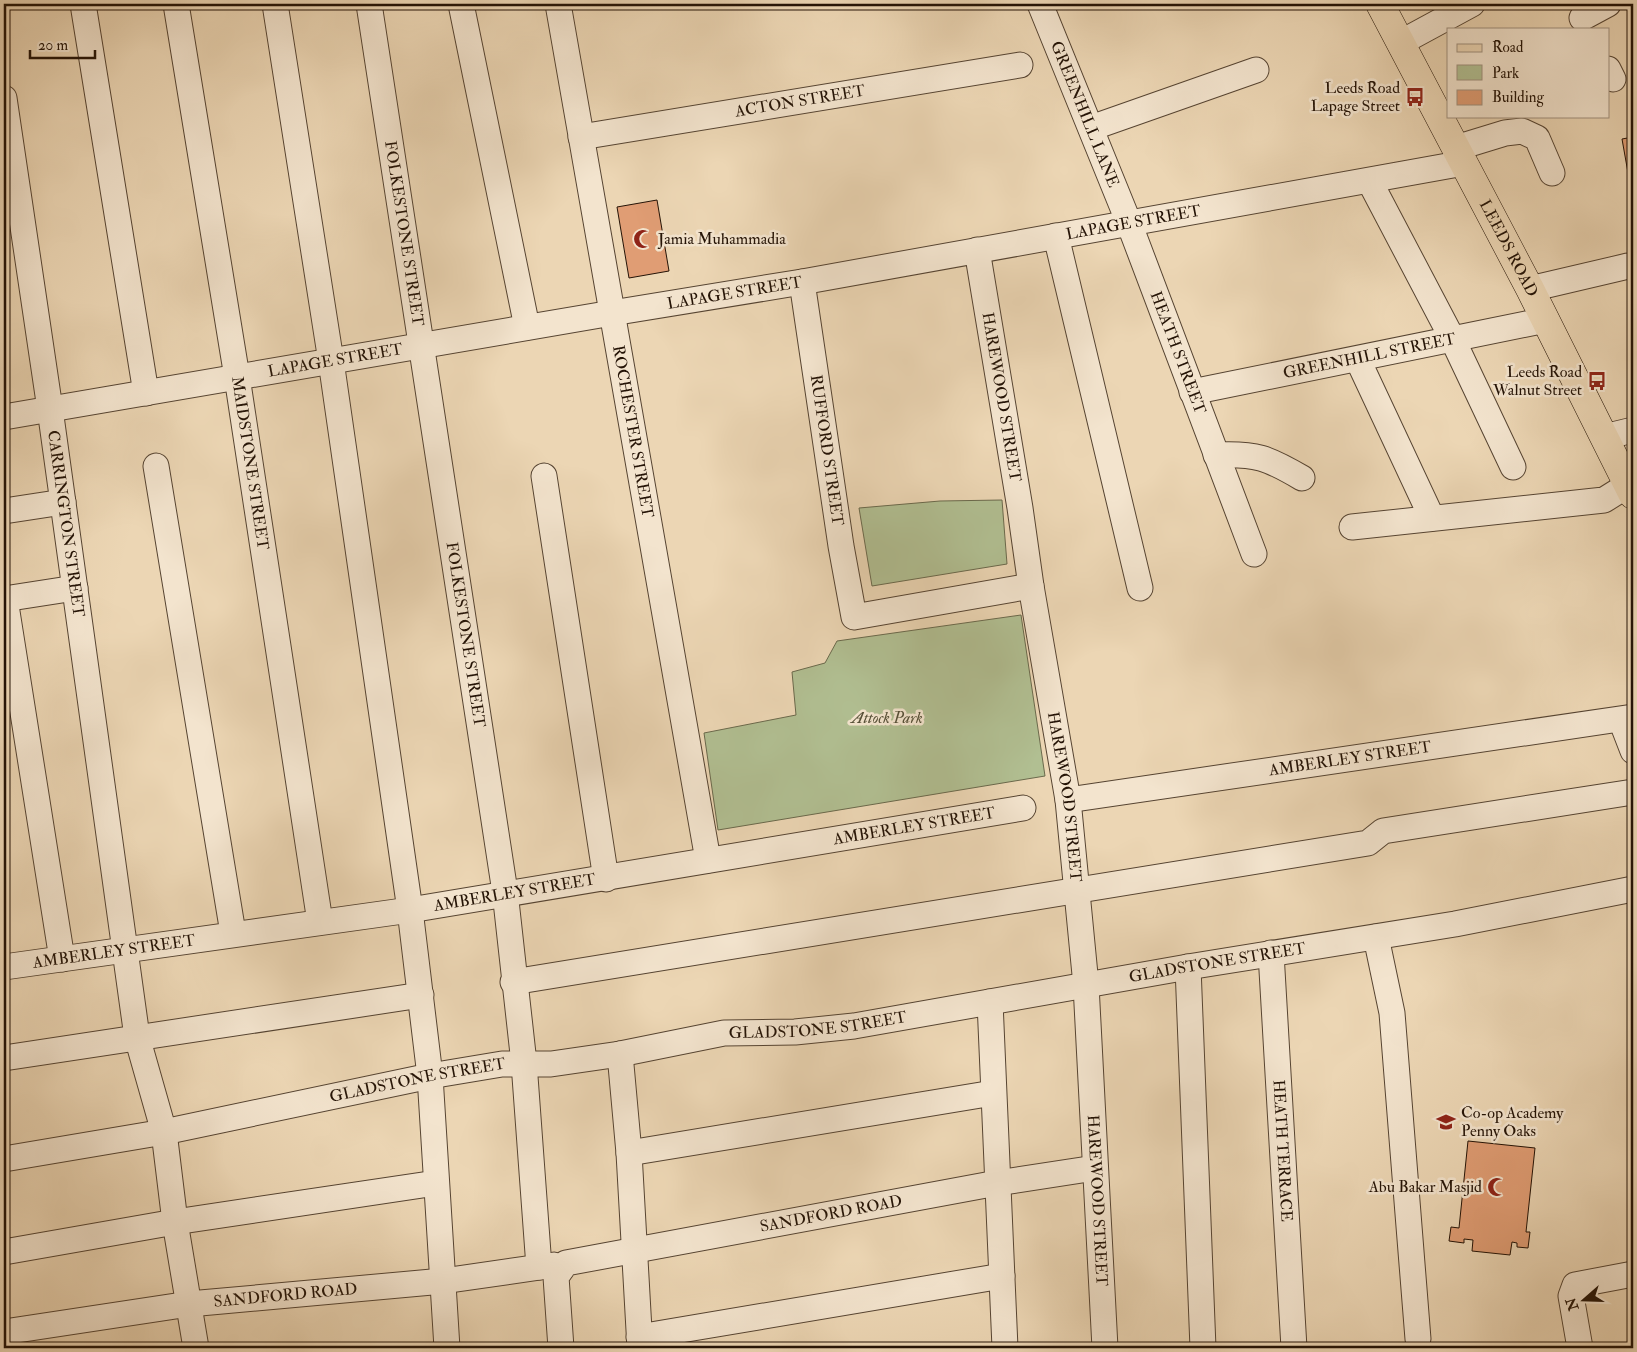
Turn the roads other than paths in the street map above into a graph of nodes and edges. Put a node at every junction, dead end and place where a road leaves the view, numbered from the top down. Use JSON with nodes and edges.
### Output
{"nodes":[{"id":1,"x":83,"y":4,"type":"edge"},
{"id":2,"x":176,"y":4,"type":"edge"},
{"id":3,"x":275,"y":4,"type":"edge"},
{"id":4,"x":369,"y":4,"type":"edge"},
{"id":5,"x":462,"y":4,"type":"edge"},
{"id":6,"x":558,"y":4,"type":"edge"},
{"id":7,"x":1040,"y":4,"type":"edge"},
{"id":8,"x":1380,"y":4,"type":"edge"},
{"id":9,"x":1472,"y":4,"type":"edge"},
{"id":10,"x":1608,"y":4,"type":"edge"},
{"id":11,"x":1581,"y":17,"type":"edge"},
{"id":12,"x":1400,"y":43,"type":"junction"},
{"id":13,"x":1020,"y":65,"type":"dead end"},
{"id":14,"x":1256,"y":70,"type":"dead end"},
{"id":15,"x":4,"y":98,"type":"edge"},
{"id":16,"x":1090,"y":128,"type":"junction"},
{"id":17,"x":581,"y":137,"type":"junction"},
{"id":18,"x":1460,"y":156,"type":"junction"},
{"id":19,"x":1552,"y":173,"type":"dead end"},
{"id":20,"x":1370,"y":182,"type":"junction"},
{"id":21,"x":1129,"y":223,"type":"junction"},
{"id":22,"x":1056,"y":236,"type":"junction"},
{"id":23,"x":977,"y":250,"type":"junction"},
{"id":24,"x":1628,"y":266,"type":"dead end"},
{"id":25,"x":802,"y":282,"type":"junction"},
{"id":26,"x":1530,"y":289,"type":"junction"},
{"id":27,"x":612,"y":312,"type":"junction"},
{"id":28,"x":1546,"y":320,"type":"junction"},
{"id":29,"x":527,"y":327,"type":"junction"},
{"id":30,"x":1452,"y":338,"type":"junction"},
{"id":31,"x":421,"y":345,"type":"junction"},
{"id":32,"x":1358,"y":360,"type":"junction"},
{"id":33,"x":332,"y":361,"type":"junction"},
{"id":34,"x":237,"y":377,"type":"junction"},
{"id":35,"x":1192,"y":392,"type":"junction"},
{"id":36,"x":146,"y":393,"type":"junction"},
{"id":37,"x":50,"y":409,"type":"junction"},
{"id":38,"x":4,"y":417,"type":"edge"},
{"id":39,"x":1633,"y":430,"type":"edge"},
{"id":40,"x":1604,"y":437,"type":"junction"},
{"id":41,"x":1216,"y":456,"type":"junction"},
{"id":42,"x":156,"y":466,"type":"dead end"},
{"id":43,"x":1513,"y":467,"type":"dead end"},
{"id":44,"x":544,"y":476,"type":"dead end"},
{"id":45,"x":1302,"y":478,"type":"dead end"},
{"id":46,"x":1631,"y":490,"type":"edge"},
{"id":47,"x":63,"y":502,"type":"junction"},
{"id":48,"x":4,"y":511,"type":"edge"},
{"id":49,"x":1432,"y":518,"type":"junction"},
{"id":50,"x":1352,"y":527,"type":"dead end"},
{"id":51,"x":1254,"y":554,"type":"dead end"},
{"id":52,"x":1030,"y":586,"type":"junction"},
{"id":53,"x":75,"y":588,"type":"junction"},
{"id":54,"x":1140,"y":588,"type":"dead end"},
{"id":55,"x":4,"y":599,"type":"edge"},
{"id":56,"x":1627,"y":718,"type":"edge"},
{"id":57,"x":1633,"y":751,"type":"edge"},
{"id":58,"x":1633,"y":792,"type":"edge"},
{"id":59,"x":1068,"y":800,"type":"junction"},
{"id":60,"x":1023,"y":808,"type":"dead end"},
{"id":61,"x":708,"y":860,"type":"junction"},
{"id":62,"x":606,"y":878,"type":"junction"},
{"id":63,"x":1633,"y":889,"type":"edge"},
{"id":64,"x":1076,"y":891,"type":"junction"},
{"id":65,"x":505,"y":892,"type":"junction"},
{"id":66,"x":410,"y":910,"type":"junction"},
{"id":67,"x":320,"y":922,"type":"junction"},
{"id":68,"x":233,"y":933,"type":"junction"},
{"id":69,"x":1376,"y":937,"type":"junction"},
{"id":70,"x":125,"y":950,"type":"junction"},
{"id":71,"x":1271,"y":953,"type":"junction"},
{"id":72,"x":62,"y":959,"type":"junction"},
{"id":73,"x":1188,"y":966,"type":"junction"},
{"id":74,"x":4,"y":967,"type":"edge"},
{"id":75,"x":513,"y":982,"type":"junction"},
{"id":76,"x":1086,"y":985,"type":"junction"},
{"id":77,"x":421,"y":995,"type":"junction"},
{"id":78,"x":990,"y":1002,"type":"junction"},
{"id":79,"x":137,"y":1037,"type":"junction"},
{"id":80,"x":620,"y":1054,"type":"junction"},
{"id":81,"x":4,"y":1058,"type":"edge"},
{"id":82,"x":513,"y":1063,"type":"junction"},
{"id":83,"x":430,"y":1076,"type":"junction"},
{"id":84,"x":993,"y":1093,"type":"junction"},
{"id":85,"x":164,"y":1132,"type":"junction"},
{"id":86,"x":629,"y":1153,"type":"junction"},
{"id":87,"x":4,"y":1159,"type":"edge"},
{"id":88,"x":1095,"y":1168,"type":"junction"},
{"id":89,"x":997,"y":1183,"type":"junction"},
{"id":90,"x":436,"y":1184,"type":"junction"},
{"id":91,"x":175,"y":1222,"type":"junction"},
{"id":92,"x":4,"y":1252,"type":"edge"},
{"id":93,"x":634,"y":1252,"type":"junction"},
{"id":94,"x":554,"y":1269,"type":"junction"},
{"id":95,"x":1633,"y":1274,"type":"edge"},
{"id":96,"x":1002,"y":1276,"type":"junction"},
{"id":97,"x":443,"y":1281,"type":"junction"},
{"id":98,"x":190,"y":1304,"type":"junction"},
{"id":99,"x":4,"y":1332,"type":"edge"},
{"id":100,"x":1418,"y":1339,"type":"dead end"},
{"id":101,"x":639,"y":1343,"type":"edge"},
{"id":102,"x":196,"y":1348,"type":"edge"},
{"id":103,"x":447,"y":1348,"type":"edge"},
{"id":104,"x":561,"y":1348,"type":"edge"},
{"id":105,"x":1005,"y":1348,"type":"edge"},
{"id":106,"x":1105,"y":1348,"type":"edge"},
{"id":107,"x":1203,"y":1348,"type":"edge"},
{"id":108,"x":1294,"y":1348,"type":"edge"},
{"id":109,"x":1580,"y":1348,"type":"edge"}],
"edges":[{"from":1,"to":36,"type":"street"},
{"from":2,"to":34,"type":"street","name":"MAIDSTONE STREET"},
{"from":3,"to":33,"type":"street"},
{"from":4,"to":31,"type":"street","name":"FOLKESTONE STREET"},
{"from":5,"to":29,"type":"street"},
{"from":6,"to":17,"type":"street","name":"ROCHESTER STREET"},
{"from":7,"to":16,"type":"street","name":"GREENHILL LANE"},
{"from":8,"to":12,"type":"main road","name":"LEEDS ROAD"},
{"from":9,"to":12,"type":"street"},
{"from":10,"to":11,"type":"street"},
{"from":12,"to":18,"type":"main road","name":"LEEDS ROAD"},
{"from":13,"to":17,"type":"street","name":"ACTON STREET"},
{"from":14,"to":16,"type":"street"},
{"from":15,"to":37,"type":"street","name":"CARRINGTON STREET"},
{"from":16,"to":21,"type":"street","name":"GREENHILL LANE"},
{"from":17,"to":27,"type":"street","name":"ROCHESTER STREET"},
{"from":18,"to":19,"type":"street","name":"LAPAGE STREET"},
{"from":18,"to":20,"type":"street","name":"LAPAGE STREET"},
{"from":18,"to":26,"type":"main road","name":"LEEDS ROAD"},
{"from":20,"to":21,"type":"street","name":"LAPAGE STREET"},
{"from":20,"to":30,"type":"street"},
{"from":21,"to":22,"type":"street","name":"LAPAGE STREET"},
{"from":21,"to":35,"type":"street","name":"HEATH STREET"},
{"from":22,"to":23,"type":"street","name":"LAPAGE STREET"},
{"from":22,"to":54,"type":"street"},
{"from":23,"to":25,"type":"street","name":"LAPAGE STREET"},
{"from":23,"to":52,"type":"street","name":"HAREWOOD STREET"},
{"from":24,"to":26,"type":"street"},
{"from":25,"to":27,"type":"street","name":"LAPAGE STREET"},
{"from":25,"to":52,"type":"street","name":"RUFFORD STREET"},
{"from":26,"to":28,"type":"main road","name":"LEEDS ROAD"},
{"from":27,"to":29,"type":"street","name":"LAPAGE STREET"},
{"from":27,"to":61,"type":"street","name":"ROCHESTER STREET"},
{"from":28,"to":30,"type":"street","name":"GREENHILL STREET"},
{"from":28,"to":40,"type":"main road","name":"LEEDS ROAD"},
{"from":29,"to":31,"type":"street","name":"LAPAGE STREET"},
{"from":30,"to":32,"type":"street","name":"GREENHILL STREET"},
{"from":30,"to":43,"type":"street"},
{"from":31,"to":33,"type":"street","name":"LAPAGE STREET"},
{"from":31,"to":65,"type":"street","name":"FOLKESTONE STREET"},
{"from":32,"to":35,"type":"street","name":"GREENHILL STREET"},
{"from":32,"to":49,"type":"street"},
{"from":33,"to":34,"type":"street","name":"LAPAGE STREET"},
{"from":33,"to":66,"type":"street"},
{"from":34,"to":36,"type":"street","name":"LAPAGE STREET"},
{"from":34,"to":67,"type":"street","name":"MAIDSTONE STREET"},
{"from":35,"to":41,"type":"street","name":"HEATH STREET"},
{"from":36,"to":37,"type":"street","name":"LAPAGE STREET"},
{"from":37,"to":38,"type":"street","name":"LAPAGE STREET"},
{"from":37,"to":47,"type":"street","name":"CARRINGTON STREET"},
{"from":39,"to":40,"type":"street"},
{"from":40,"to":46,"type":"main road","name":"LEEDS ROAD"},
{"from":41,"to":45,"type":"street"},
{"from":41,"to":51,"type":"street","name":"HEATH STREET"},
{"from":42,"to":68,"type":"street"},
{"from":44,"to":62,"type":"street"},
{"from":46,"to":49,"type":"street"},
{"from":47,"to":48,"type":"street"},
{"from":47,"to":53,"type":"street","name":"CARRINGTON STREET"},
{"from":49,"to":50,"type":"street"},
{"from":52,"to":59,"type":"street","name":"HAREWOOD STREET"},
{"from":53,"to":55,"type":"street"},
{"from":53,"to":70,"type":"street","name":"CARRINGTON STREET"},
{"from":55,"to":72,"type":"street"},
{"from":56,"to":57,"type":"street"},
{"from":56,"to":59,"type":"street","name":"AMBERLEY STREET"},
{"from":58,"to":64,"type":"street"},
{"from":59,"to":64,"type":"street","name":"HAREWOOD STREET"},
{"from":60,"to":61,"type":"street","name":"AMBERLEY STREET"},
{"from":61,"to":62,"type":"street","name":"AMBERLEY STREET"},
{"from":62,"to":65,"type":"street","name":"AMBERLEY STREET"},
{"from":63,"to":69,"type":"street","name":"GLADSTONE STREET"},
{"from":64,"to":75,"type":"street"},
{"from":64,"to":76,"type":"street","name":"HAREWOOD STREET"},
{"from":65,"to":66,"type":"street","name":"AMBERLEY STREET"},
{"from":65,"to":75,"type":"street","name":"FOLKESTONE STREET"},
{"from":66,"to":67,"type":"street","name":"AMBERLEY STREET"},
{"from":66,"to":77,"type":"street"},
{"from":67,"to":68,"type":"street","name":"AMBERLEY STREET"},
{"from":68,"to":70,"type":"street","name":"AMBERLEY STREET"},
{"from":69,"to":71,"type":"street","name":"GLADSTONE STREET"},
{"from":69,"to":100,"type":"street"},
{"from":70,"to":72,"type":"street","name":"AMBERLEY STREET"},
{"from":70,"to":79,"type":"street","name":"CARRINGTON STREET"},
{"from":71,"to":73,"type":"street","name":"GLADSTONE STREET"},
{"from":71,"to":108,"type":"street","name":"HEATH TERRACE"},
{"from":72,"to":74,"type":"street","name":"AMBERLEY STREET"},
{"from":73,"to":76,"type":"street","name":"GLADSTONE STREET"},
{"from":73,"to":107,"type":"street"},
{"from":75,"to":82,"type":"street","name":"FOLKESTONE STREET"},
{"from":76,"to":78,"type":"street","name":"GLADSTONE STREET"},
{"from":76,"to":88,"type":"street","name":"HAREWOOD STREET"},
{"from":77,"to":79,"type":"street"},
{"from":77,"to":83,"type":"street"},
{"from":78,"to":80,"type":"street","name":"GLADSTONE STREET"},
{"from":78,"to":84,"type":"street"},
{"from":79,"to":81,"type":"street"},
{"from":79,"to":85,"type":"street","name":"CARRINGTON STREET"},
{"from":80,"to":82,"type":"street","name":"GLADSTONE STREET"},
{"from":80,"to":86,"type":"street"},
{"from":82,"to":83,"type":"street","name":"GLADSTONE STREET"},
{"from":82,"to":94,"type":"street","name":"FOLKESTONE STREET"},
{"from":83,"to":85,"type":"street","name":"GLADSTONE STREET"},
{"from":83,"to":90,"type":"street"},
{"from":84,"to":86,"type":"street"},
{"from":84,"to":89,"type":"street"},
{"from":85,"to":87,"type":"street","name":"GLADSTONE STREET"},
{"from":85,"to":91,"type":"street","name":"CARRINGTON STREET"},
{"from":86,"to":93,"type":"street"},
{"from":88,"to":89,"type":"street","name":"SANDFORD ROAD"},
{"from":88,"to":106,"type":"street","name":"HAREWOOD STREET"},
{"from":89,"to":93,"type":"street","name":"SANDFORD ROAD"},
{"from":89,"to":96,"type":"street"},
{"from":90,"to":91,"type":"street"},
{"from":90,"to":97,"type":"street"},
{"from":91,"to":92,"type":"street"},
{"from":91,"to":98,"type":"street","name":"CARRINGTON STREET"},
{"from":93,"to":94,"type":"street","name":"SANDFORD ROAD"},
{"from":93,"to":101,"type":"street"},
{"from":94,"to":97,"type":"street","name":"SANDFORD ROAD"},
{"from":94,"to":104,"type":"street","name":"FOLKESTONE STREET"},
{"from":95,"to":109,"type":"street"},
{"from":96,"to":101,"type":"street"},
{"from":96,"to":105,"type":"street"},
{"from":97,"to":98,"type":"street","name":"SANDFORD ROAD"},
{"from":97,"to":103,"type":"street"},
{"from":98,"to":99,"type":"street","name":"SANDFORD ROAD"},
{"from":98,"to":102,"type":"street","name":"CARRINGTON STREET"}]}
